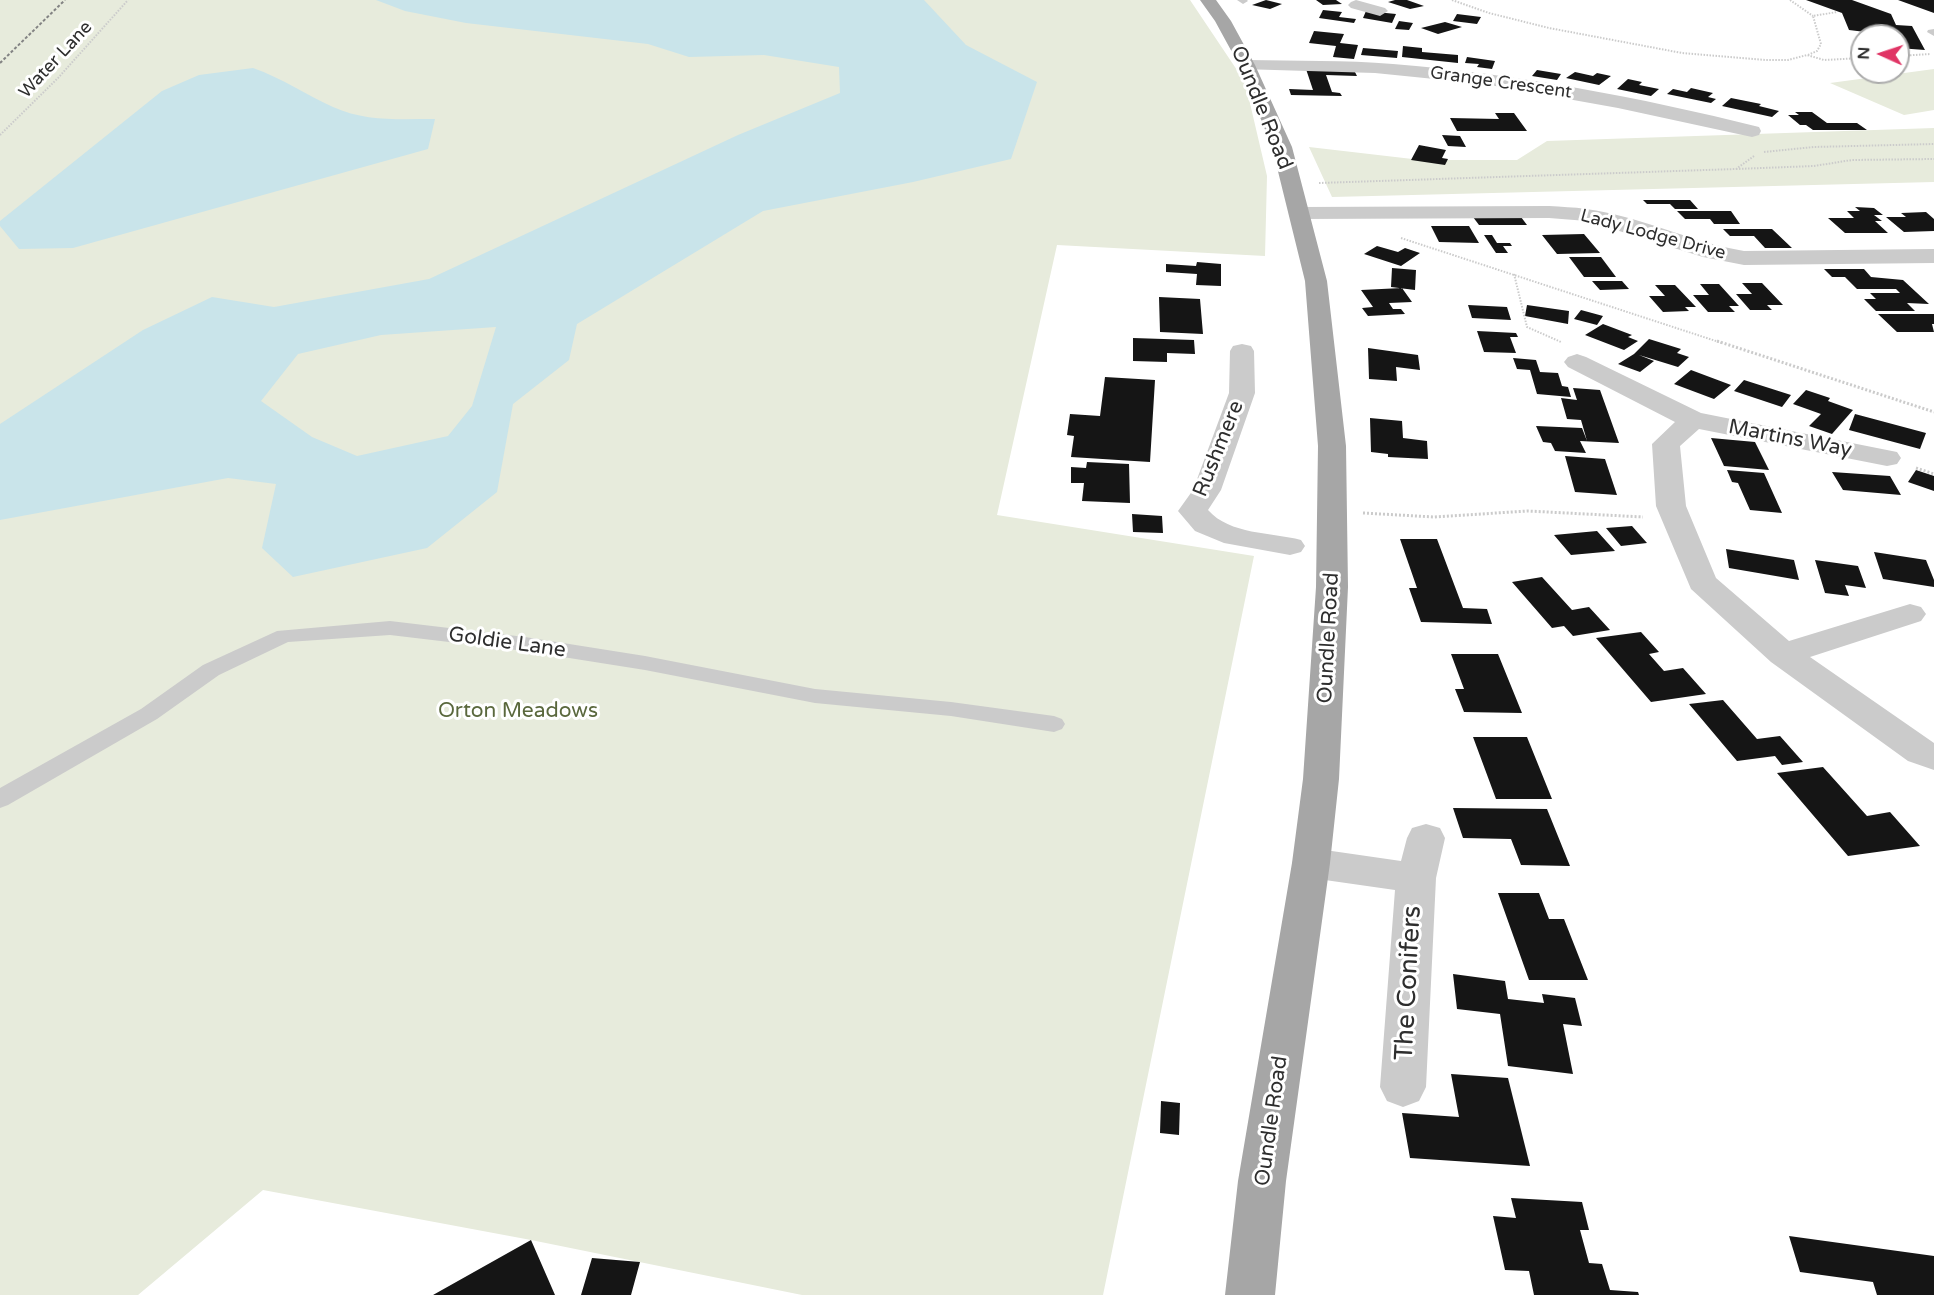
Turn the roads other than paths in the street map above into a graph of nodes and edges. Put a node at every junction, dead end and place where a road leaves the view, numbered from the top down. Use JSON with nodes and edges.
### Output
{"nodes":[{"id":1,"x":1208,"y":0,"type":"edge"},
{"id":2,"x":1354,"y":6,"type":"edge"},
{"id":3,"x":1380,"y":10,"type":"dead end"},
{"id":4,"x":1247,"y":65,"type":"junction"},
{"id":5,"x":1752,"y":131,"type":"dead end"},
{"id":6,"x":1296,"y":199,"type":"junction"},
{"id":7,"x":1907,"y":256,"type":"junction"},
{"id":8,"x":1934,"y":256,"type":"edge"},
{"id":9,"x":1934,"y":275,"type":"edge"},
{"id":10,"x":1242,"y":351,"type":"dead end"},
{"id":11,"x":1577,"y":362,"type":"road end"},
{"id":12,"x":1693,"y":420,"type":"junction"},
{"id":13,"x":1887,"y":458,"type":"dead end"},
{"id":14,"x":1290,"y":546,"type":"dead end"},
{"id":15,"x":1910,"y":614,"type":"dead end"},
{"id":16,"x":1784,"y":654,"type":"junction"},
{"id":17,"x":1054,"y":724,"type":"dead end"},
{"id":18,"x":1934,"y":757,"type":"edge"},
{"id":19,"x":0,"y":799,"type":"edge"},
{"id":20,"x":1426,"y":838,"type":"dead end"},
{"id":21,"x":1311,"y":863,"type":"junction"},
{"id":22,"x":1416,"y":878,"type":"junction"},
{"id":23,"x":1403,"y":1087,"type":"dead end"},
{"id":24,"x":1250,"y":1295,"type":"edge"}],
"edges":[{"from":1,"to":4,"type":"main road","name":"Oundle Road"},
{"from":2,"to":3,"type":"street"},
{"from":4,"to":5,"type":"street","name":"Grange Crescent"},
{"from":4,"to":6,"type":"main road","name":"Oundle Road"},
{"from":6,"to":7,"type":"street","name":"Lady Lodge Drive"},
{"from":6,"to":21,"type":"main road","name":"Oundle Road"},
{"from":7,"to":8,"type":"street","name":"Lady Lodge Drive"},
{"from":7,"to":9,"type":"street"},
{"from":10,"to":14,"type":"street","name":"Rushmere"},
{"from":11,"to":12,"type":"street","name":"Martins Way"},
{"from":12,"to":13,"type":"street","name":"Martins Way"},
{"from":12,"to":16,"type":"street"},
{"from":15,"to":16,"type":"street"},
{"from":16,"to":18,"type":"street"},
{"from":17,"to":19,"type":"lane","name":"Goldie Lane"},
{"from":20,"to":22,"type":"street","name":"The Conifers"},
{"from":21,"to":22,"type":"street","name":"The Conifers"},
{"from":21,"to":24,"type":"main road","name":"Oundle Road"},
{"from":22,"to":23,"type":"street","name":"The Conifers"}]}
